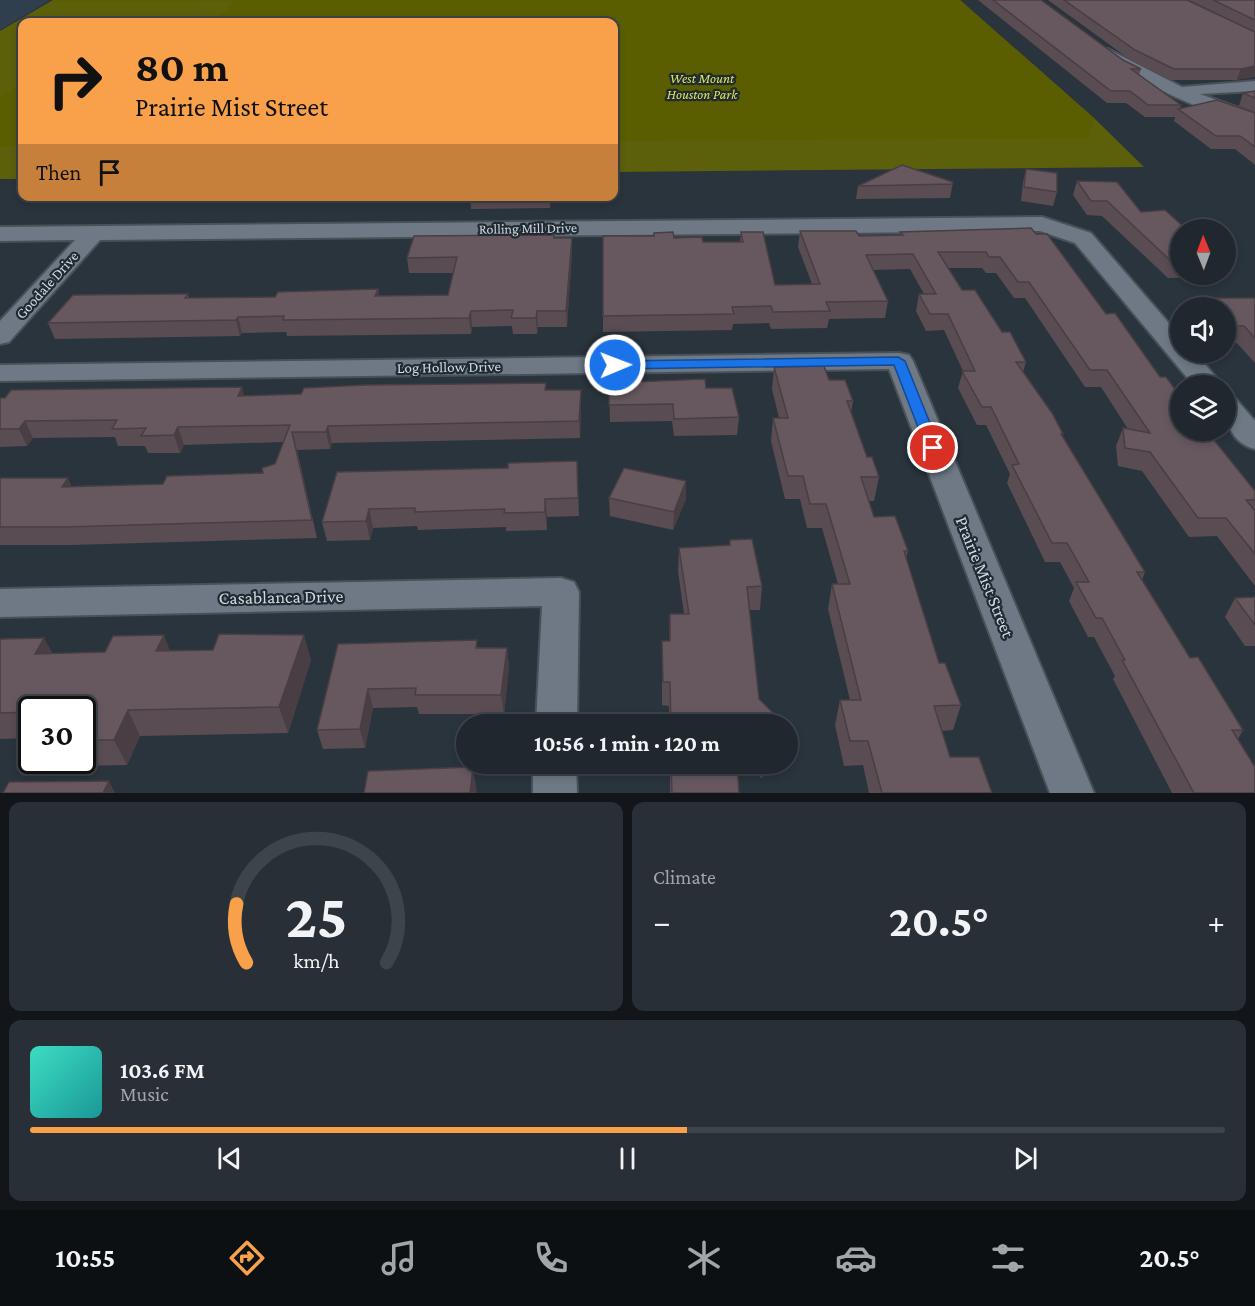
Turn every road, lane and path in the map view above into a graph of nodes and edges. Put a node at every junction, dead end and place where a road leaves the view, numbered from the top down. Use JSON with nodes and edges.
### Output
{"nodes":[{"id":1,"x":1099,"y":46,"type":"edge"},
{"id":2,"x":1255,"y":86,"type":"edge"},
{"id":3,"x":1172,"y":90,"type":"junction"},
{"id":4,"x":1255,"y":120,"type":"edge"},
{"id":5,"x":93,"y":233,"type":"junction"},
{"id":6,"x":0,"y":234,"type":"edge"},
{"id":7,"x":0,"y":336,"type":"edge"},
{"id":8,"x":898,"y":361,"type":"joint"},
{"id":9,"x":0,"y":373,"type":"edge"},
{"id":10,"x":1200,"y":375,"type":"edge"},
{"id":11,"x":1236,"y":417,"type":"edge"},
{"id":12,"x":1255,"y":440,"type":"edge"},
{"id":13,"x":0,"y":603,"type":"edge"},
{"id":14,"x":557,"y":714,"type":"edge"},
{"id":15,"x":555,"y":774,"type":"edge"},
{"id":16,"x":555,"y":793,"type":"edge"},
{"id":17,"x":1072,"y":793,"type":"edge"}],
"edges":[{"from":1,"to":3,"type":"street"},
{"from":2,"to":3,"type":"street"},
{"from":3,"to":4,"type":"street"},
{"from":5,"to":6,"type":"street","name":"Rolling Mill Drive"},
{"from":5,"to":7,"type":"street","name":"Goodale Drive"},
{"from":5,"to":10,"type":"street","name":"Rolling Mill Drive"},
{"from":8,"to":9,"type":"street","name":"Log Hollow Drive"},
{"from":8,"to":17,"type":"street","name":"Prairie Mist Street"},
{"from":11,"to":12,"type":"street"},
{"from":13,"to":14,"type":"street","name":"Casablanca Drive"},
{"from":15,"to":16,"type":"street"}]}
